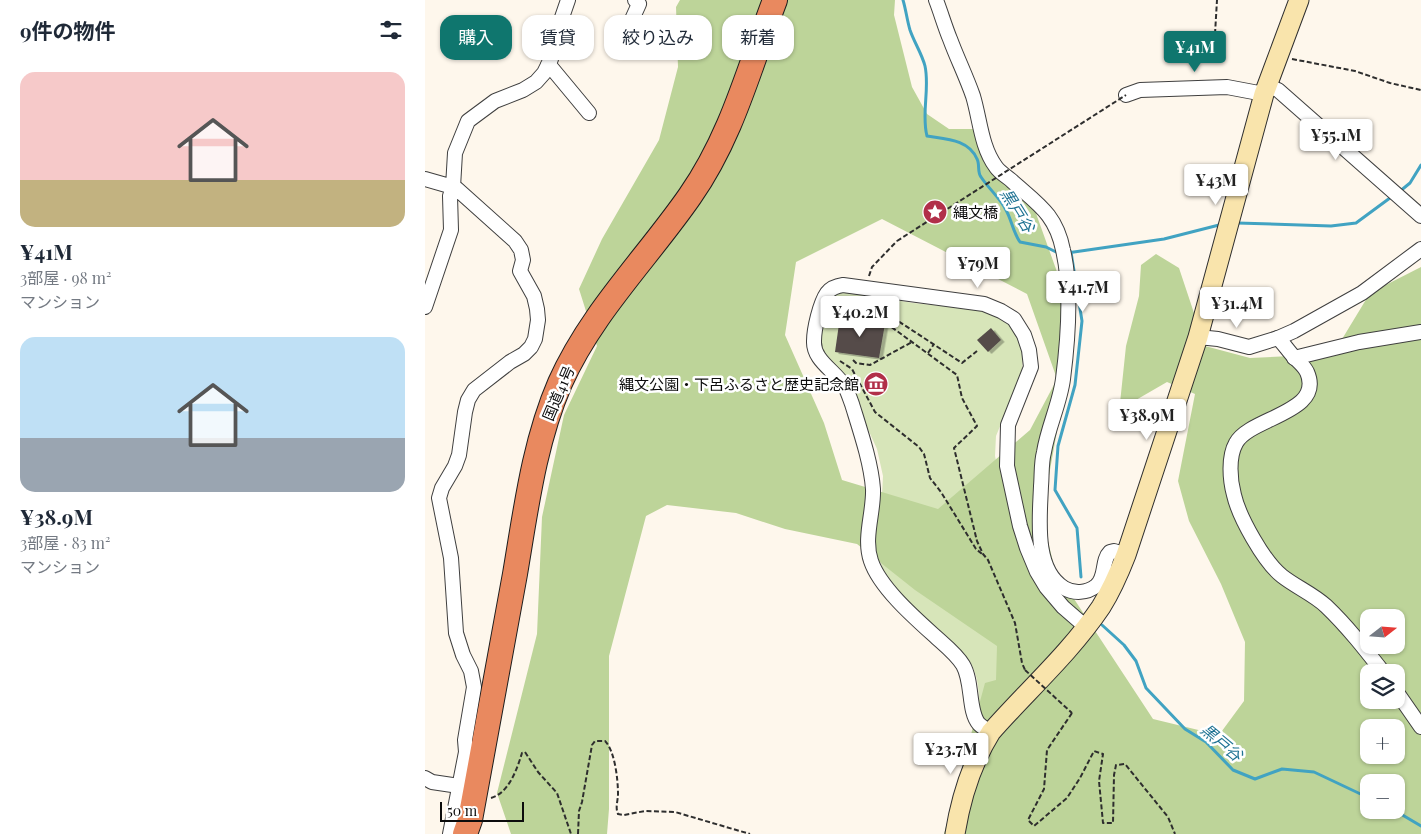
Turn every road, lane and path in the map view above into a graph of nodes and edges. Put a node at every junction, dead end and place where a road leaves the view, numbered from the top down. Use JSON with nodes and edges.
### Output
{"nodes":[{"id":1,"x":569,"y":0,"type":"edge"},
{"id":2,"x":635,"y":0,"type":"edge"},
{"id":3,"x":775,"y":0,"type":"edge"},
{"id":4,"x":936,"y":0,"type":"edge"},
{"id":5,"x":1217,"y":0,"type":"edge"},
{"id":6,"x":1299,"y":0,"type":"edge"},
{"id":7,"x":634,"y":15,"type":"edge"},
{"id":8,"x":1215,"y":34,"type":"dead end"},
{"id":9,"x":1278,"y":56,"type":"junction"},
{"id":10,"x":548,"y":65,"type":"junction"},
{"id":11,"x":1266,"y":90,"type":"junction"},
{"id":12,"x":1421,"y":90,"type":"edge"},
{"id":13,"x":1126,"y":95,"type":"joint"},
{"id":14,"x":589,"y":113,"type":"dead end"},
{"id":15,"x":425,"y":179,"type":"edge"},
{"id":16,"x":453,"y":188,"type":"junction"},
{"id":17,"x":1421,"y":216,"type":"edge"},
{"id":18,"x":1421,"y":249,"type":"edge"},
{"id":19,"x":864,"y":288,"type":"junction"},
{"id":20,"x":821,"y":306,"type":"junction"},
{"id":21,"x":425,"y":307,"type":"edge"},
{"id":22,"x":860,"y":311,"type":"junction"},
{"id":23,"x":1421,"y":332,"type":"edge"},
{"id":24,"x":1198,"y":336,"type":"junction"},
{"id":25,"x":1278,"y":338,"type":"junction"},
{"id":26,"x":912,"y":342,"type":"junction"},
{"id":27,"x":934,"y":344,"type":"junction"},
{"id":28,"x":977,"y":351,"type":"dead end"},
{"id":29,"x":928,"y":354,"type":"junction"},
{"id":30,"x":1294,"y":358,"type":"junction"},
{"id":31,"x":838,"y":360,"type":"dead end"},
{"id":32,"x":853,"y":360,"type":"dead end"},
{"id":33,"x":983,"y":554,"type":"junction"},
{"id":34,"x":1127,"y":555,"type":"junction"},
{"id":35,"x":1086,"y":627,"type":"junction"},
{"id":36,"x":1376,"y":664,"type":"edge"},
{"id":37,"x":1405,"y":704,"type":"edge"},
{"id":38,"x":1421,"y":727,"type":"edge"},
{"id":39,"x":991,"y":732,"type":"junction"},
{"id":40,"x":425,"y":778,"type":"edge"},
{"id":41,"x":467,"y":791,"type":"junction"},
{"id":42,"x":450,"y":834,"type":"edge"},
{"id":43,"x":465,"y":834,"type":"edge"},
{"id":44,"x":571,"y":834,"type":"edge"},
{"id":45,"x":578,"y":834,"type":"edge"},
{"id":46,"x":750,"y":834,"type":"edge"},
{"id":47,"x":955,"y":834,"type":"edge"},
{"id":48,"x":1175,"y":834,"type":"edge"}],
"edges":[{"from":1,"to":10,"type":"street"},
{"from":2,"to":7,"type":"street"},
{"from":3,"to":41,"type":"highway","name":"国道41号"},
{"from":4,"to":34,"type":"street"},
{"from":5,"to":8,"type":"path"},
{"from":6,"to":9,"type":"street"},
{"from":9,"to":11,"type":"street"},
{"from":9,"to":12,"type":"path"},
{"from":10,"to":14,"type":"street"},
{"from":10,"to":16,"type":"street"},
{"from":11,"to":13,"type":"street"},
{"from":11,"to":17,"type":"street"},
{"from":11,"to":24,"type":"street"},
{"from":13,"to":19,"type":"path","bridge":true},
{"from":15,"to":16,"type":"street"},
{"from":16,"to":21,"type":"street"},
{"from":16,"to":41,"type":"street"},
{"from":18,"to":25,"type":"street"},
{"from":19,"to":20,"type":"street"},
{"from":19,"to":35,"type":"street"},
{"from":20,"to":22,"type":"path"},
{"from":20,"to":39,"type":"street"},
{"from":22,"to":26,"type":"path"},
{"from":22,"to":27,"type":"path"},
{"from":23,"to":30,"type":"street"},
{"from":24,"to":25,"type":"street"},
{"from":24,"to":34,"type":"street"},
{"from":25,"to":30,"type":"street"},
{"from":26,"to":29,"type":"path"},
{"from":26,"to":32,"type":"path"},
{"from":27,"to":28,"type":"path"},
{"from":27,"to":29,"type":"path"},
{"from":29,"to":33,"type":"path"},
{"from":30,"to":36,"type":"street"},
{"from":31,"to":33,"type":"path"},
{"from":33,"to":48,"type":"path","bridge":true},
{"from":34,"to":35,"type":"street"},
{"from":35,"to":39,"type":"street"},
{"from":37,"to":38,"type":"street"},
{"from":39,"to":47,"type":"street"},
{"from":40,"to":41,"type":"street"},
{"from":41,"to":42,"type":"street"},
{"from":41,"to":43,"type":"highway","name":"国道41号"},
{"from":41,"to":44,"type":"path"},
{"from":45,"to":46,"type":"path"}]}
